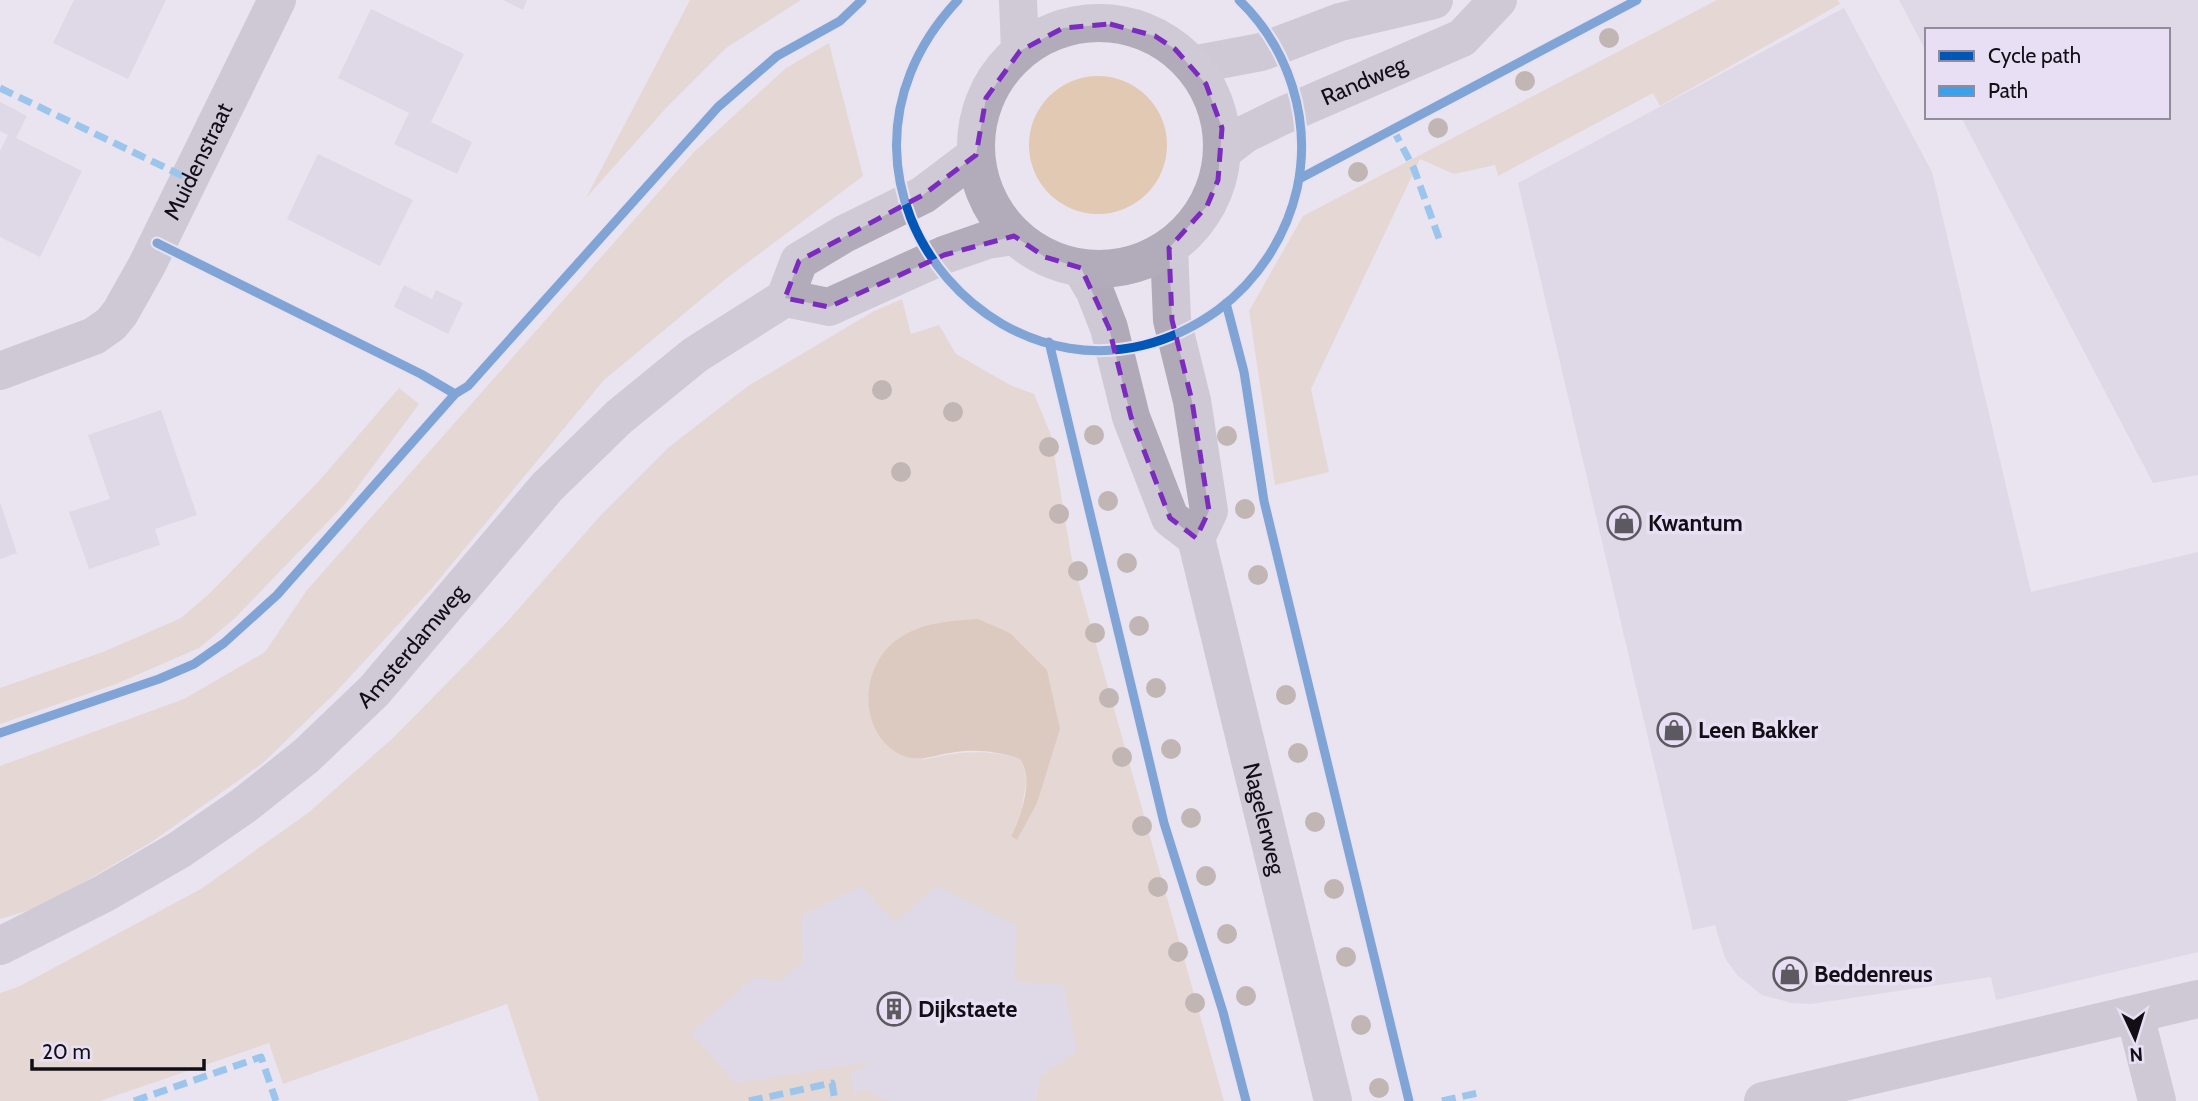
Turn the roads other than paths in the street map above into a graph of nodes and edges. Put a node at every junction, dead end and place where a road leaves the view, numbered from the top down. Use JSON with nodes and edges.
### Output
{"nodes":[{"id":1,"x":277,"y":0,"type":"edge"},
{"id":2,"x":1018,"y":0,"type":"edge"},
{"id":3,"x":1434,"y":0,"type":"edge"},
{"id":4,"x":1492,"y":0,"type":"edge"},
{"id":5,"x":1102,"y":12,"type":"edge"},
{"id":6,"x":1020,"y":51,"type":"junction"},
{"id":7,"x":1192,"y":65,"type":"junction"},
{"id":8,"x":1223,"y":151,"type":"junction"},
{"id":9,"x":976,"y":155,"type":"junction"},
{"id":10,"x":1014,"y":236,"type":"junction"},
{"id":11,"x":1169,"y":248,"type":"junction"},
{"id":12,"x":1081,"y":268,"type":"junction"},
{"id":13,"x":785,"y":298,"type":"junction"},
{"id":14,"x":0,"y":371,"type":"edge"},
{"id":15,"x":1196,"y":538,"type":"junction"},
{"id":16,"x":0,"y":946,"type":"edge"},
{"id":17,"x":2198,"y":999,"type":"edge"},
{"id":18,"x":2135,"y":1015,"type":"junction"},
{"id":19,"x":1333,"y":1101,"type":"edge"},
{"id":20,"x":1763,"y":1101,"type":"edge"},
{"id":21,"x":2157,"y":1101,"type":"edge"}],
"edges":[{"from":1,"to":14,"type":"street","name":"Muidenstraat"},
{"from":2,"to":6,"type":"main road"},
{"from":3,"to":7,"type":"street"},
{"from":4,"to":8,"type":"street","name":"Randweg"},
{"from":5,"to":6,"type":"main road"},
{"from":5,"to":7,"type":"main road"},
{"from":6,"to":9,"type":"main road"},
{"from":7,"to":8,"type":"main road"},
{"from":8,"to":11,"type":"main road"},
{"from":9,"to":10,"type":"main road"},
{"from":9,"to":13,"type":"main road"},
{"from":10,"to":12,"type":"main road"},
{"from":10,"to":13,"type":"main road"},
{"from":11,"to":12,"type":"main road"},
{"from":11,"to":15,"type":"street"},
{"from":12,"to":15,"type":"street"},
{"from":13,"to":16,"type":"main road","name":"Amsterdamweg"},
{"from":15,"to":19,"type":"street","name":"Nagelerweg"},
{"from":17,"to":18,"type":"street"},
{"from":18,"to":20,"type":"street"},
{"from":18,"to":21,"type":"street"}]}
